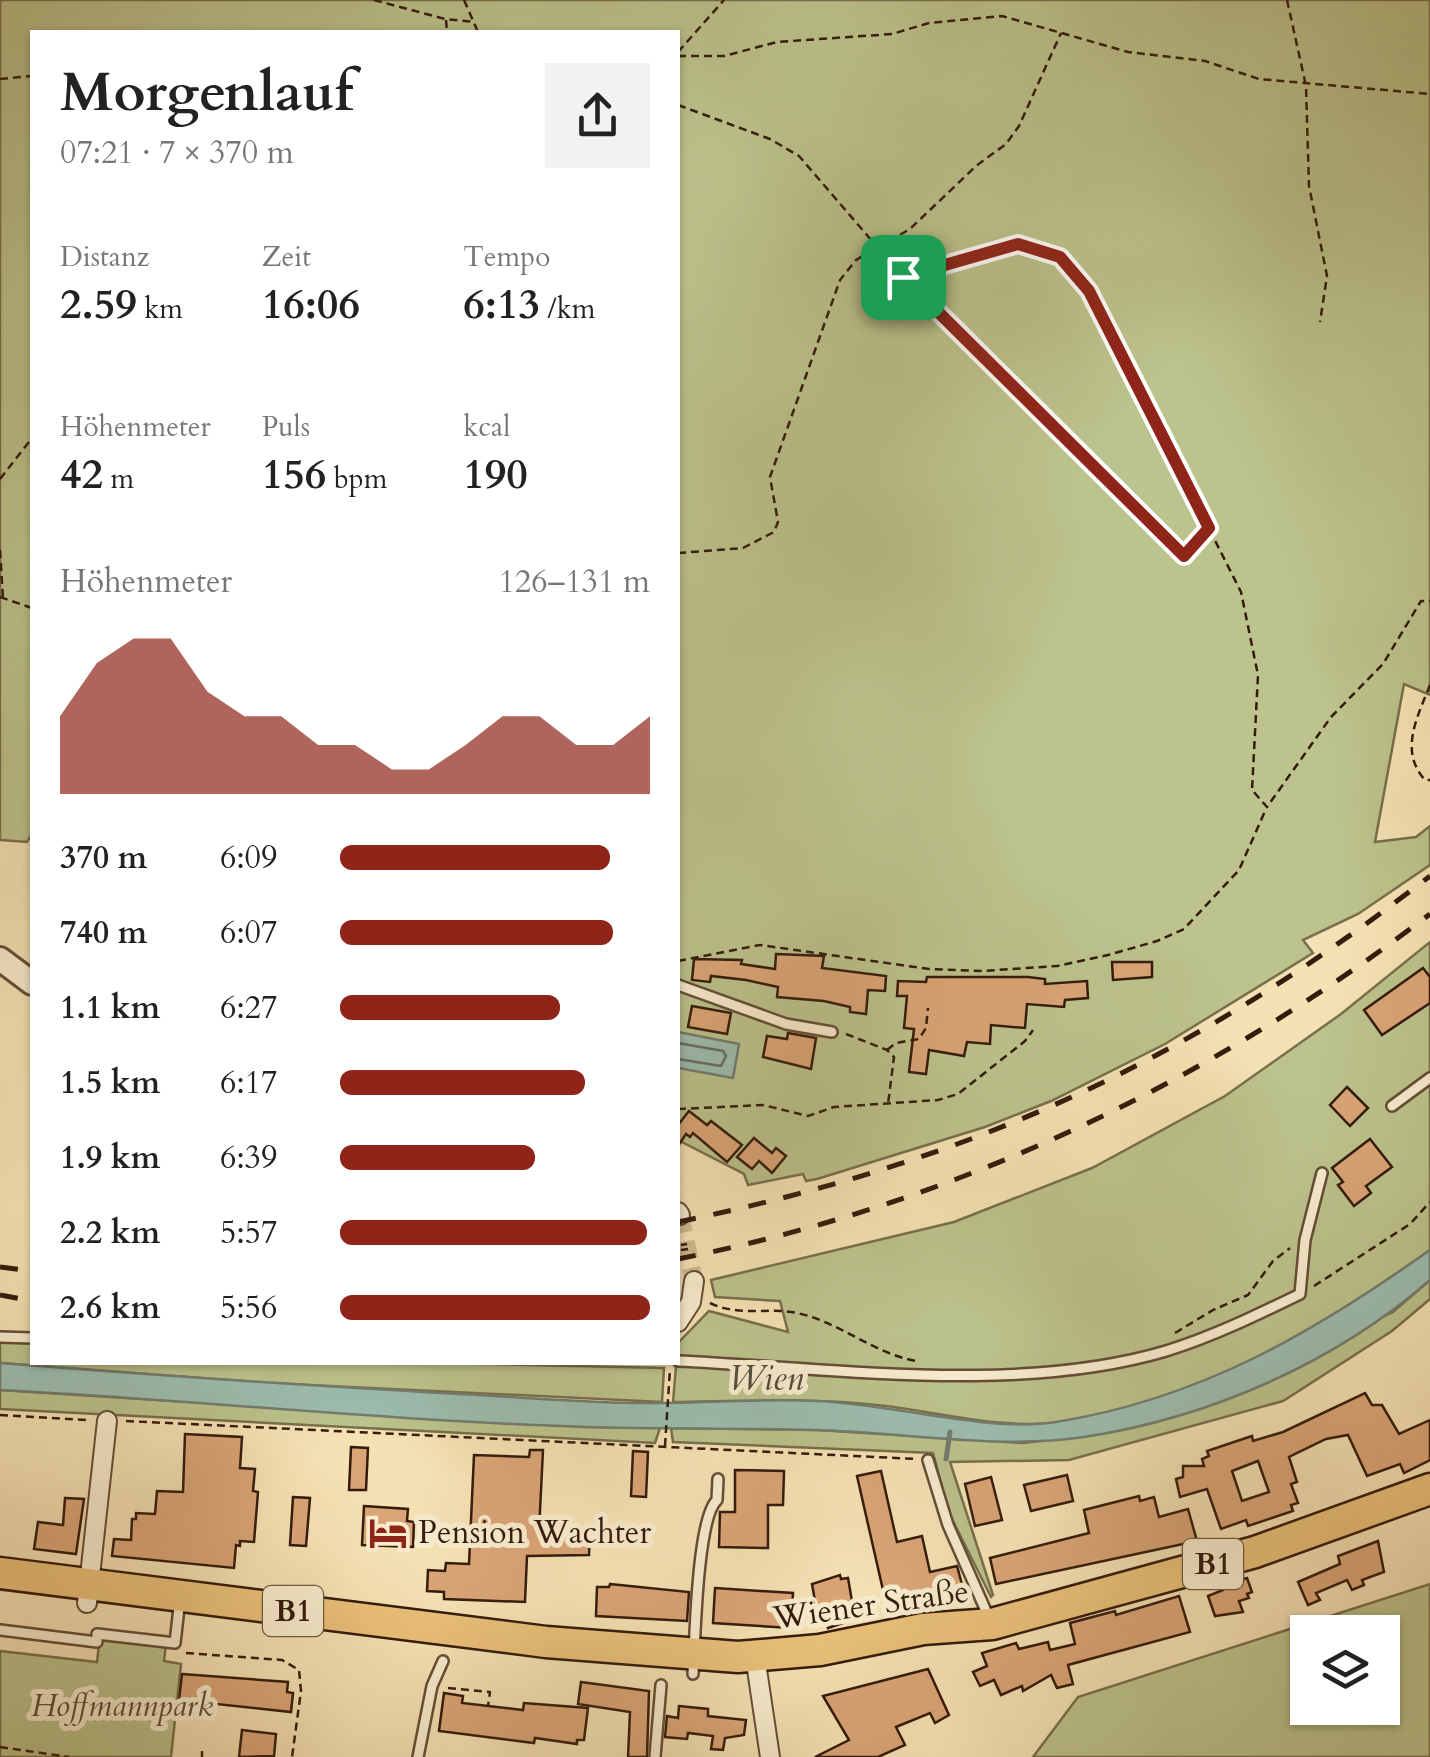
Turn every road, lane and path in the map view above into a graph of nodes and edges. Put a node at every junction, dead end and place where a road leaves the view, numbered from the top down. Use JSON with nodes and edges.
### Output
{"nodes":[{"id":1,"x":374,"y":0,"type":"edge"},
{"id":2,"x":464,"y":0,"type":"edge"},
{"id":3,"x":724,"y":0,"type":"edge"},
{"id":4,"x":1287,"y":0,"type":"edge"},
{"id":5,"x":446,"y":19,"type":"junction"},
{"id":6,"x":475,"y":22,"type":"junction"},
{"id":7,"x":447,"y":30,"type":"edge"},
{"id":8,"x":477,"y":30,"type":"edge"},
{"id":9,"x":1061,"y":32,"type":"junction"},
{"id":10,"x":680,"y":52,"type":"edge"},
{"id":11,"x":680,"y":54,"type":"edge"},
{"id":12,"x":30,"y":76,"type":"edge"},
{"id":13,"x":0,"y":78,"type":"edge"},
{"id":14,"x":1306,"y":86,"type":"junction"},
{"id":15,"x":1430,"y":94,"type":"edge"},
{"id":16,"x":680,"y":106,"type":"edge"},
{"id":17,"x":877,"y":248,"type":"junction"},
{"id":18,"x":903,"y":277,"type":"junction"},
{"id":19,"x":1320,"y":322,"type":"dead end"},
{"id":20,"x":30,"y":441,"type":"edge"},
{"id":21,"x":0,"y":480,"type":"edge"},
{"id":22,"x":1209,"y":528,"type":"junction"},
{"id":23,"x":0,"y":550,"type":"edge"},
{"id":24,"x":680,"y":554,"type":"edge"},
{"id":25,"x":2,"y":598,"type":"edge"},
{"id":26,"x":1430,"y":600,"type":"edge"},
{"id":27,"x":30,"y":607,"type":"edge"},
{"id":28,"x":1430,"y":685,"type":"edge"},
{"id":29,"x":1430,"y":780,"type":"edge"},
{"id":30,"x":1267,"y":807,"type":"junction"},
{"id":31,"x":0,"y":959,"type":"edge"},
{"id":32,"x":680,"y":962,"type":"edge"},
{"id":33,"x":30,"y":981,"type":"edge"},
{"id":34,"x":680,"y":987,"type":"edge"},
{"id":35,"x":928,"y":1008,"type":"dead end"},
{"id":36,"x":1033,"y":1030,"type":"dead end"},
{"id":37,"x":832,"y":1032,"type":"joint"},
{"id":38,"x":887,"y":1050,"type":"junction"},
{"id":39,"x":1430,"y":1078,"type":"edge"},
{"id":40,"x":888,"y":1106,"type":"junction"},
{"id":41,"x":1392,"y":1106,"type":"dead end"},
{"id":42,"x":680,"y":1109,"type":"edge"},
{"id":43,"x":1322,"y":1173,"type":"dead end"},
{"id":44,"x":1430,"y":1202,"type":"edge"},
{"id":45,"x":1304,"y":1249,"type":"junction"},
{"id":46,"x":697,"y":1291,"type":"joint"},
{"id":47,"x":1300,"y":1294,"type":"junction"},
{"id":48,"x":680,"y":1319,"type":"edge"},
{"id":49,"x":1168,"y":1336,"type":"dead end"},
{"id":50,"x":0,"y":1337,"type":"edge"},
{"id":51,"x":30,"y":1338,"type":"edge"},
{"id":52,"x":680,"y":1363,"type":"edge"},
{"id":53,"x":926,"y":1363,"type":"dead end"},
{"id":54,"x":674,"y":1365,"type":"edge"},
{"id":55,"x":0,"y":1415,"type":"edge"},
{"id":56,"x":107,"y":1421,"type":"junction"},
{"id":57,"x":665,"y":1448,"type":"junction"},
{"id":58,"x":928,"y":1460,"type":"joint"},
{"id":59,"x":718,"y":1479,"type":"dead end"},
{"id":60,"x":1430,"y":1489,"type":"edge"},
{"id":61,"x":0,"y":1573,"type":"edge"},
{"id":62,"x":0,"y":1592,"type":"edge"},
{"id":63,"x":88,"y":1594,"type":"junction"},
{"id":64,"x":178,"y":1618,"type":"junction"},
{"id":65,"x":992,"y":1624,"type":"junction"},
{"id":66,"x":0,"y":1630,"type":"edge"},
{"id":67,"x":443,"y":1661,"type":"dead end"},
{"id":68,"x":693,"y":1665,"type":"junction"},
{"id":69,"x":756,"y":1666,"type":"junction"},
{"id":70,"x":661,"y":1685,"type":"dead end"},
{"id":71,"x":432,"y":1686,"type":"junction"},
{"id":72,"x":488,"y":1706,"type":"dead end"},
{"id":73,"x":0,"y":1747,"type":"edge"},
{"id":74,"x":69,"y":1757,"type":"edge"},
{"id":75,"x":292,"y":1757,"type":"edge"},
{"id":76,"x":418,"y":1757,"type":"edge"},
{"id":77,"x":655,"y":1757,"type":"edge"},
{"id":78,"x":770,"y":1757,"type":"edge"}],
"edges":[{"from":1,"to":5,"type":"path"},
{"from":2,"to":6,"type":"path"},
{"from":3,"to":10,"type":"path"},
{"from":4,"to":14,"type":"path"},
{"from":5,"to":6,"type":"path"},
{"from":5,"to":7,"type":"path"},
{"from":6,"to":8,"type":"path"},
{"from":9,"to":11,"type":"path"},
{"from":9,"to":14,"type":"path"},
{"from":9,"to":17,"type":"path"},
{"from":12,"to":13,"type":"path"},
{"from":14,"to":15,"type":"path"},
{"from":14,"to":19,"type":"path"},
{"from":16,"to":17,"type":"path"},
{"from":17,"to":18,"type":"path"},
{"from":17,"to":24,"type":"path"},
{"from":18,"to":22,"type":"path"},
{"from":18,"to":22,"type":"path"},
{"from":20,"to":21,"type":"path"},
{"from":22,"to":30,"type":"path"},
{"from":23,"to":25,"type":"path"},
{"from":25,"to":27,"type":"path"},
{"from":26,"to":30,"type":"path"},
{"from":28,"to":29,"type":"path"},
{"from":30,"to":32,"type":"path"},
{"from":31,"to":33,"type":"street"},
{"from":34,"to":37,"type":"lane"},
{"from":35,"to":38,"type":"path"},
{"from":36,"to":40,"type":"path"},
{"from":37,"to":38,"type":"path"},
{"from":38,"to":40,"type":"path"},
{"from":39,"to":41,"type":"lane"},
{"from":40,"to":42,"type":"path"},
{"from":43,"to":45,"type":"lane"},
{"from":44,"to":47,"type":"path"},
{"from":45,"to":47,"type":"lane"},
{"from":45,"to":49,"type":"path"},
{"from":46,"to":48,"type":"street"},
{"from":46,"to":53,"type":"path"},
{"from":47,"to":52,"type":"lane"},
{"from":50,"to":51,"type":"lane"},
{"from":54,"to":57,"type":"path"},
{"from":55,"to":56,"type":"path"},
{"from":56,"to":57,"type":"path"},
{"from":56,"to":63,"type":"street"},
{"from":57,"to":58,"type":"path"},
{"from":58,"to":65,"type":"lane"},
{"from":59,"to":68,"type":"lane"},
{"from":60,"to":65,"type":"main road","number":"B1"},
{"from":61,"to":63,"type":"main road","name":"Wiener Straße","number":"B1"},
{"from":62,"to":63,"type":"main road","name":"Wiener Straße","number":"B1"},
{"from":63,"to":64,"type":"main road","name":"Wiener Straße","number":"B1"},
{"from":64,"to":66,"type":"lane"},
{"from":64,"to":68,"type":"main road","name":"Wiener Straße","number":"B1"},
{"from":64,"to":75,"type":"path"},
{"from":65,"to":69,"type":"main road","name":"Wiener Straße","number":"B1"},
{"from":67,"to":71,"type":"lane"},
{"from":68,"to":69,"type":"main road","name":"Wiener Straße","number":"B1"},
{"from":69,"to":78,"type":"street"},
{"from":70,"to":77,"type":"lane"},
{"from":71,"to":72,"type":"path"},
{"from":71,"to":76,"type":"lane"},
{"from":73,"to":74,"type":"path"}]}
